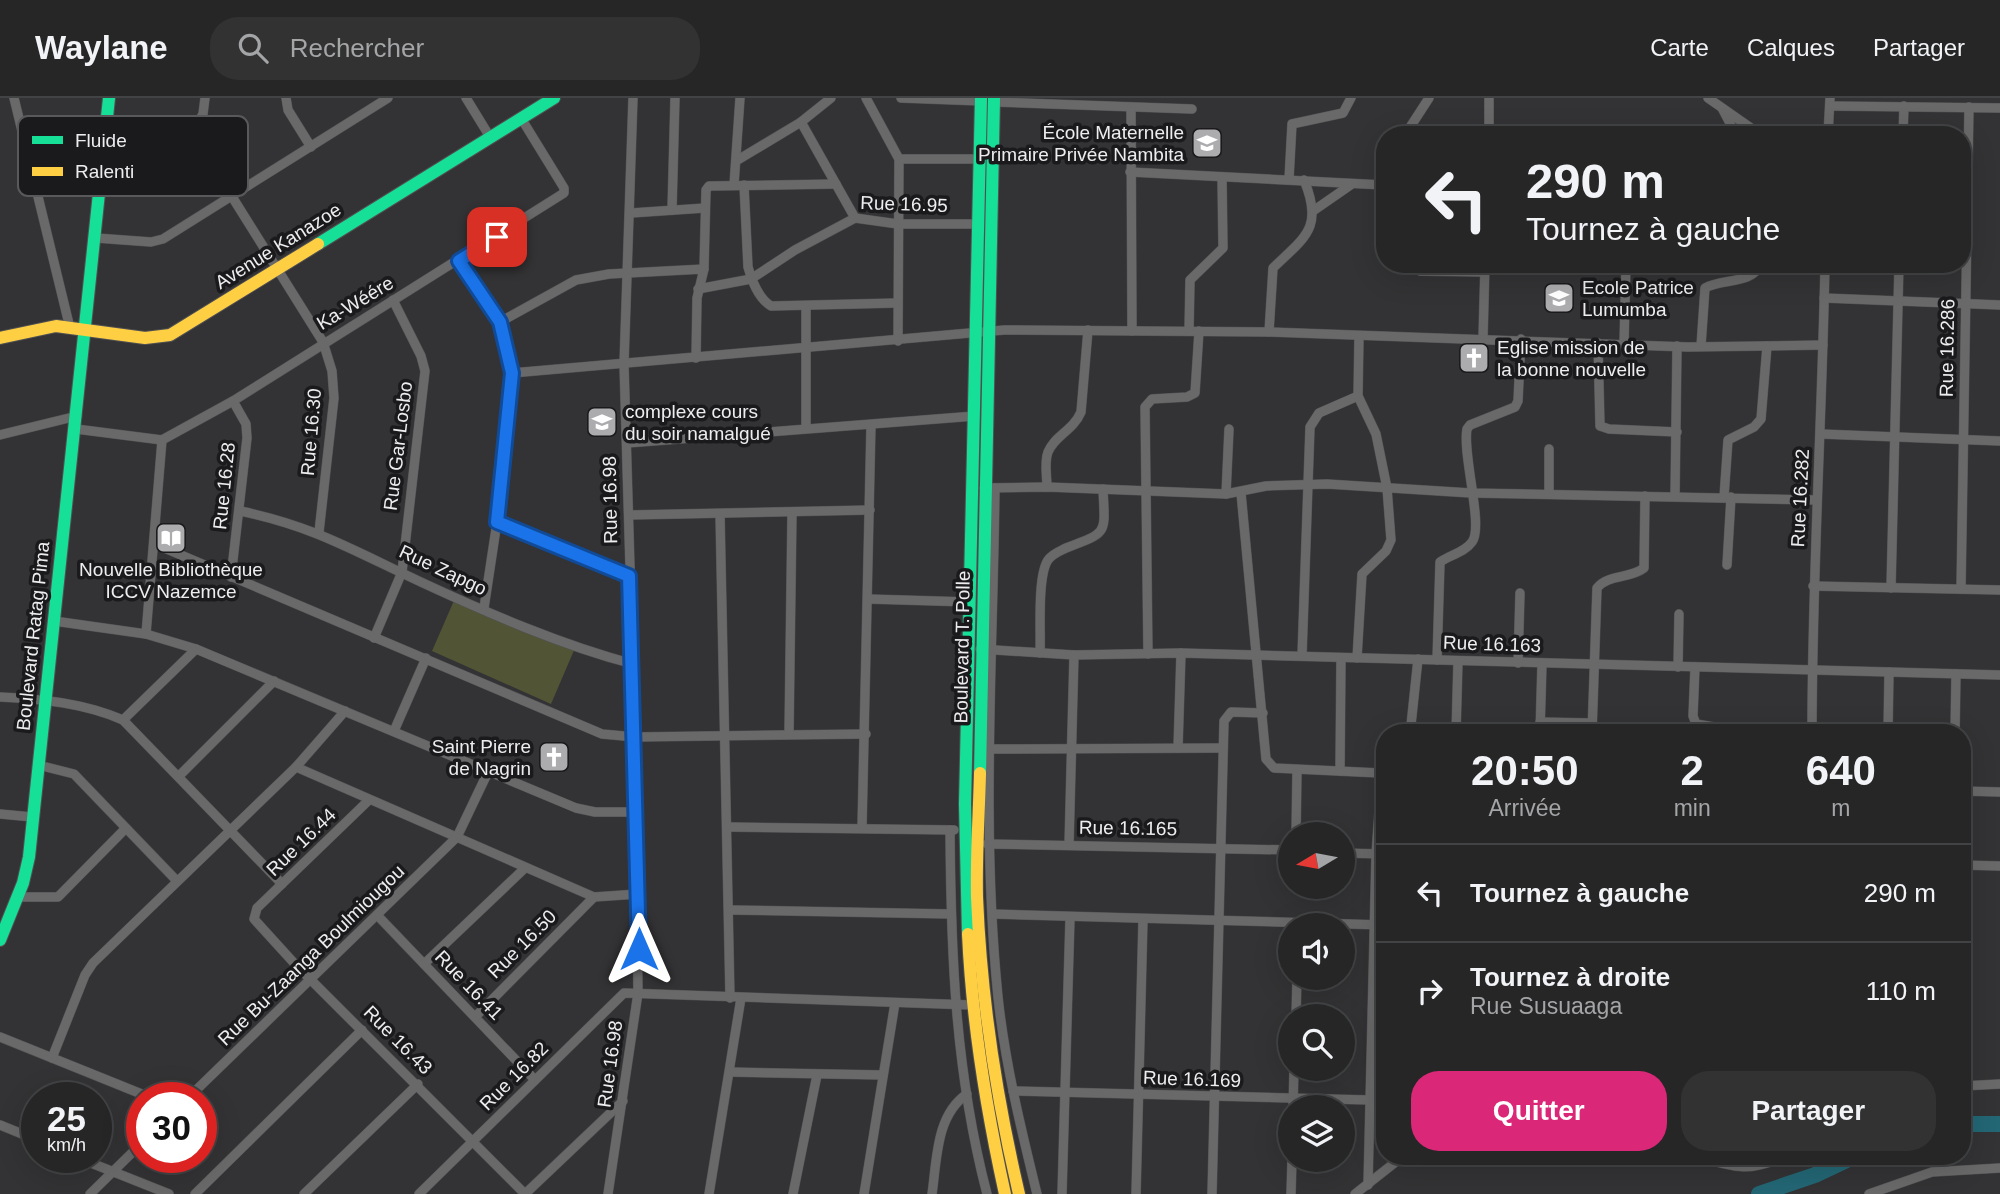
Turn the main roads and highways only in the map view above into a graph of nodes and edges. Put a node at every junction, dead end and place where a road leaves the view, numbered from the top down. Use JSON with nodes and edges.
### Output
{"nodes":[{"id":1,"x":109,"y":98,"type":"edge"},
{"id":2,"x":554,"y":98,"type":"edge"},
{"id":3,"x":988,"y":100,"type":"edge"},
{"id":4,"x":107,"y":116,"type":"edge"},
{"id":5,"x":100,"y":196,"type":"edge"},
{"id":6,"x":87,"y":331,"type":"junction"},
{"id":7,"x":982,"y":332,"type":"junction"},
{"id":8,"x":0,"y":338,"type":"edge"},
{"id":9,"x":978,"y":844,"type":"junction"},
{"id":10,"x":0,"y":940,"type":"edge"},
{"id":11,"x":1005,"y":1194,"type":"edge"},
{"id":12,"x":1019,"y":1194,"type":"edge"}],
"edges":[{"from":1,"to":4,"type":"main road","name":"Boulevard Ratag Pima"},
{"from":2,"to":6,"type":"main road","name":"Avenue Kanazoe"},
{"from":3,"to":7,"type":"main road","name":"Boulevard T. Polle"},
{"from":3,"to":7,"type":"main road","name":"Boulevard T. Polle"},
{"from":5,"to":6,"type":"main road","name":"Boulevard Ratag Pima"},
{"from":6,"to":8,"type":"main road","name":"Avenue Kanazoe"},
{"from":6,"to":10,"type":"main road","name":"Boulevard Ratag Pima"},
{"from":7,"to":9,"type":"main road","name":"Boulevard T. Polle"},
{"from":7,"to":9,"type":"main road","name":"Boulevard T. Polle"},
{"from":9,"to":11,"type":"main road","name":"Boulevard T. Polle"},
{"from":9,"to":12,"type":"main road","name":"Boulevard T. Polle"}]}
